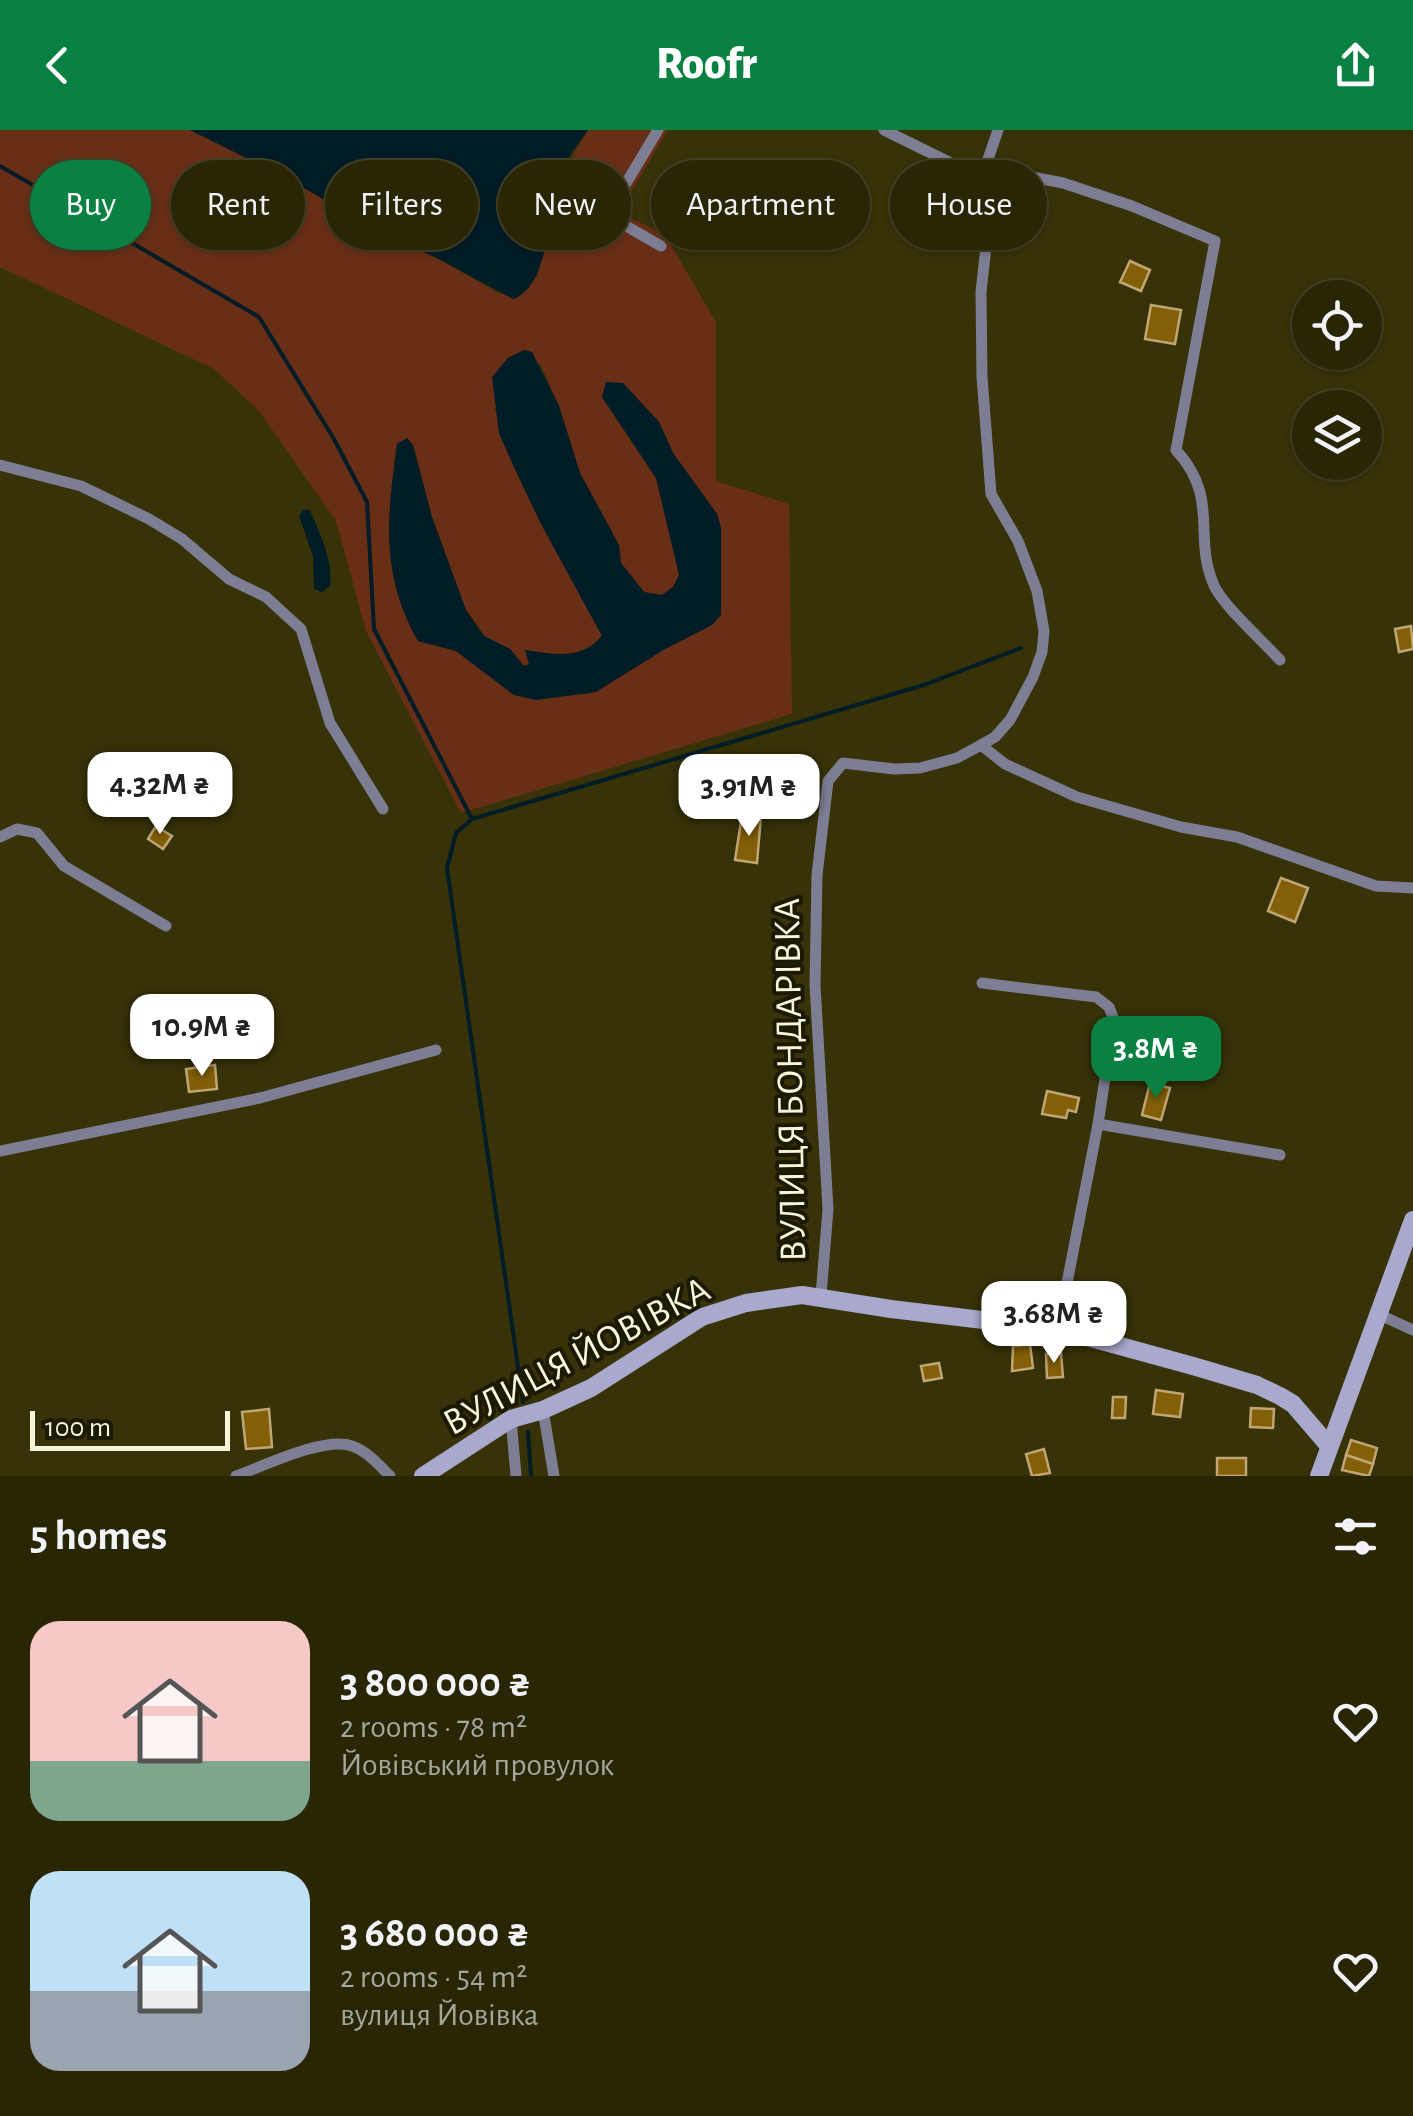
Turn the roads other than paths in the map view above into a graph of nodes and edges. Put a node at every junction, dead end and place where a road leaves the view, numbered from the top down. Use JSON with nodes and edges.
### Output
{"nodes":[{"id":1,"x":658,"y":130,"type":"edge"},
{"id":2,"x":884,"y":130,"type":"edge"},
{"id":3,"x":998,"y":130,"type":"edge"},
{"id":4,"x":945,"y":160,"type":"edge"},
{"id":5,"x":987,"y":160,"type":"edge"},
{"id":6,"x":1047,"y":180,"type":"edge"},
{"id":7,"x":651,"y":240,"type":"edge"},
{"id":8,"x":986,"y":250,"type":"edge"},
{"id":9,"x":0,"y":465,"type":"edge"},
{"id":10,"x":1280,"y":660,"type":"dead end"},
{"id":11,"x":981,"y":745,"type":"junction"},
{"id":12,"x":383,"y":809,"type":"dead end"},
{"id":13,"x":0,"y":837,"type":"edge"},
{"id":14,"x":1413,"y":888,"type":"edge"},
{"id":15,"x":166,"y":926,"type":"dead end"},
{"id":16,"x":982,"y":983,"type":"dead end"},
{"id":17,"x":436,"y":1050,"type":"dead end"},
{"id":18,"x":1098,"y":1124,"type":"junction"},
{"id":19,"x":0,"y":1151,"type":"edge"},
{"id":20,"x":1280,"y":1155,"type":"dead end"},
{"id":21,"x":1413,"y":1220,"type":"edge"},
{"id":22,"x":820,"y":1296,"type":"junction"},
{"id":23,"x":1378,"y":1314,"type":"junction"},
{"id":24,"x":1058,"y":1329,"type":"junction"},
{"id":25,"x":1413,"y":1330,"type":"edge"},
{"id":26,"x":543,"y":1410,"type":"junction"},
{"id":27,"x":511,"y":1419,"type":"junction"},
{"id":28,"x":1329,"y":1446,"type":"junction"},
{"id":29,"x":236,"y":1476,"type":"edge"},
{"id":30,"x":390,"y":1476,"type":"edge"},
{"id":31,"x":424,"y":1476,"type":"edge"},
{"id":32,"x":516,"y":1476,"type":"edge"},
{"id":33,"x":554,"y":1476,"type":"edge"},
{"id":34,"x":1319,"y":1476,"type":"edge"}],
"edges":[{"from":1,"to":7,"type":"street"},
{"from":2,"to":4,"type":"street"},
{"from":3,"to":5,"type":"street","name":"ВУЛИЦЯ БОНДАРІВКА"},
{"from":6,"to":10,"type":"street"},
{"from":8,"to":11,"type":"street","name":"ВУЛИЦЯ БОНДАРІВКА"},
{"from":9,"to":12,"type":"street"},
{"from":11,"to":14,"type":"street"},
{"from":11,"to":22,"type":"street","name":"ВУЛИЦЯ БОНДАРІВКА"},
{"from":13,"to":15,"type":"street"},
{"from":16,"to":18,"type":"street"},
{"from":17,"to":19,"type":"street"},
{"from":18,"to":20,"type":"street"},
{"from":18,"to":24,"type":"street"},
{"from":21,"to":23,"type":"street"},
{"from":22,"to":24,"type":"street","name":"ВУЛИЦЯ ЙОВІВКА"},
{"from":22,"to":26,"type":"street","name":"ВУЛИЦЯ ЙОВІВКА"},
{"from":23,"to":25,"type":"street"},
{"from":23,"to":28,"type":"street"},
{"from":24,"to":28,"type":"street","name":"ВУЛИЦЯ ЙОВІВКА"},
{"from":26,"to":27,"type":"street","name":"ВУЛИЦЯ ЙОВІВКА"},
{"from":26,"to":33,"type":"street"},
{"from":27,"to":31,"type":"street","name":"ВУЛИЦЯ ЙОВІВКА"},
{"from":27,"to":32,"type":"street"},
{"from":28,"to":34,"type":"street"},
{"from":29,"to":30,"type":"street"}]}
